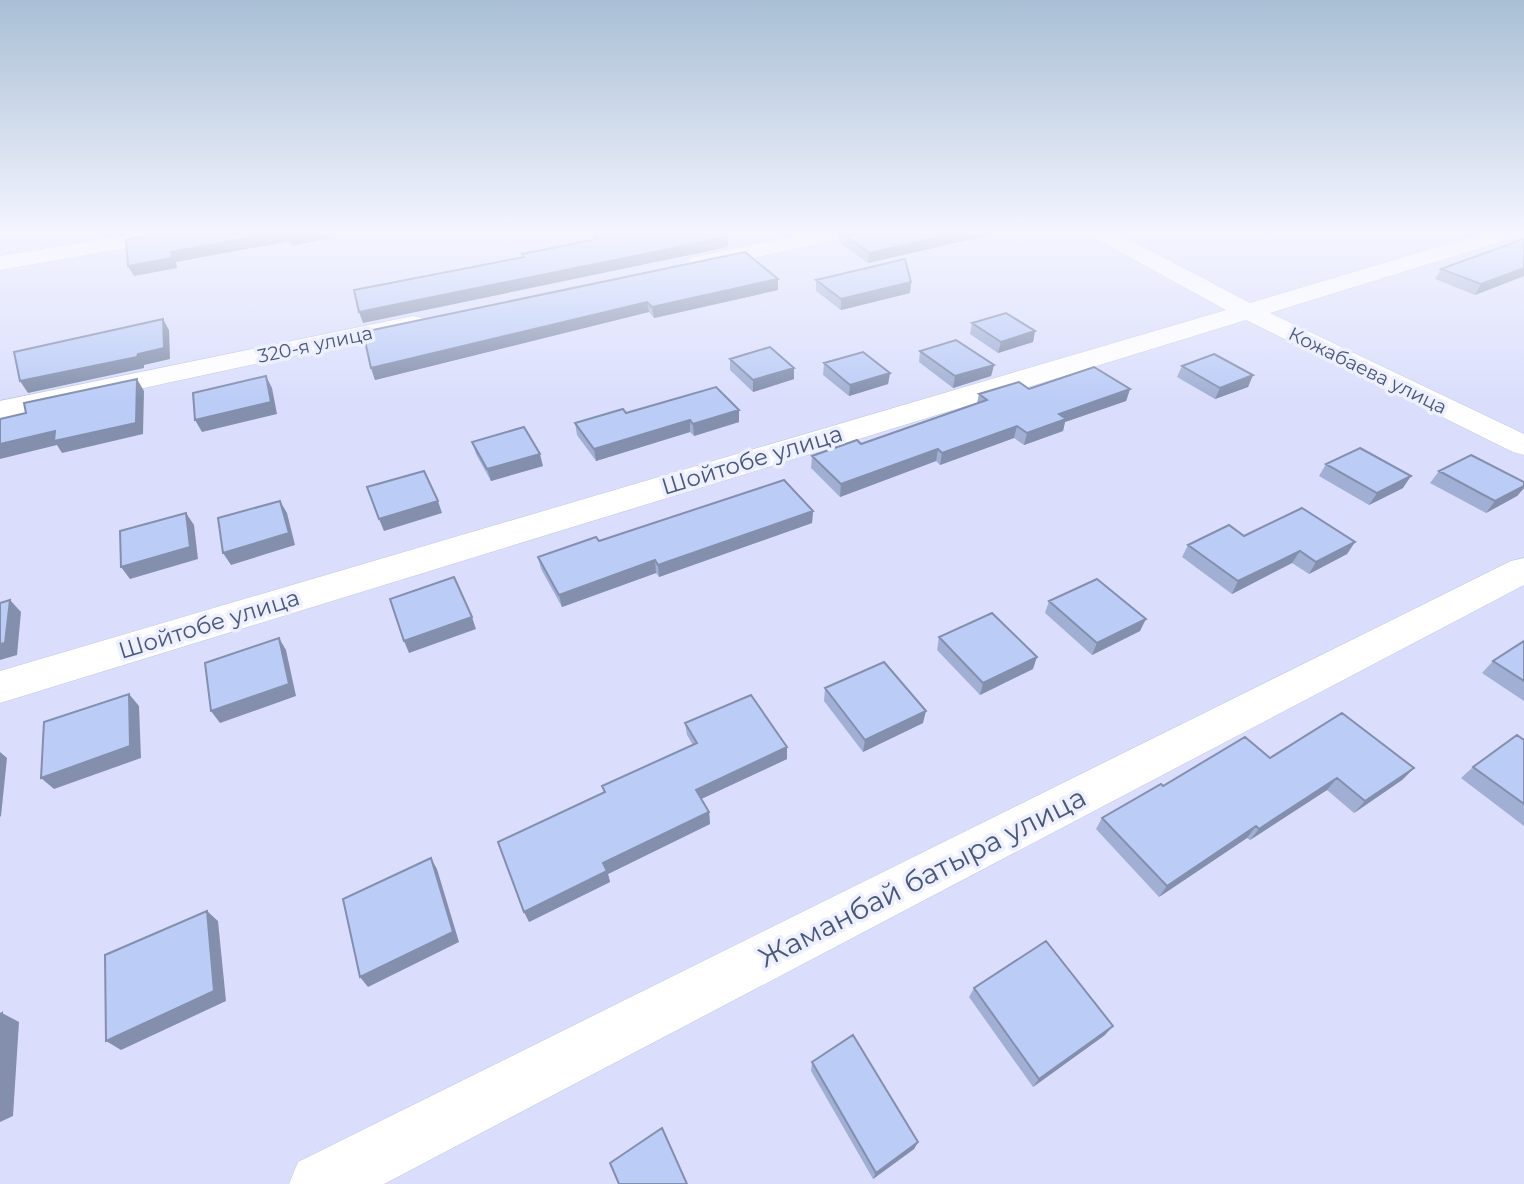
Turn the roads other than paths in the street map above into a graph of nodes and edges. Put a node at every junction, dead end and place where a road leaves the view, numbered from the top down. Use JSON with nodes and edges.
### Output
{"nodes":[{"id":1,"x":1206,"y":289,"type":"edge"},
{"id":2,"x":1320,"y":289,"type":"edge"},
{"id":3,"x":1247,"y":311,"type":"junction"},
{"id":4,"x":438,"y":318,"type":"edge"},
{"id":5,"x":0,"y":410,"type":"edge"},
{"id":6,"x":1524,"y":446,"type":"edge"},
{"id":7,"x":1524,"y":570,"type":"edge"},
{"id":8,"x":0,"y":687,"type":"edge"},
{"id":9,"x":320,"y":1184,"type":"edge"}],
"edges":[{"from":1,"to":3,"type":"street","name":"Кожабаева улица"},
{"from":2,"to":3,"type":"street","name":"Шойтобе улица"},
{"from":3,"to":6,"type":"street","name":"Кожабаева улица"},
{"from":3,"to":8,"type":"street","name":"Шойтобе улица"},
{"from":4,"to":5,"type":"street","name":"320-я улица"},
{"from":7,"to":9,"type":"street","name":"Жаманбай батыра улица"}]}
